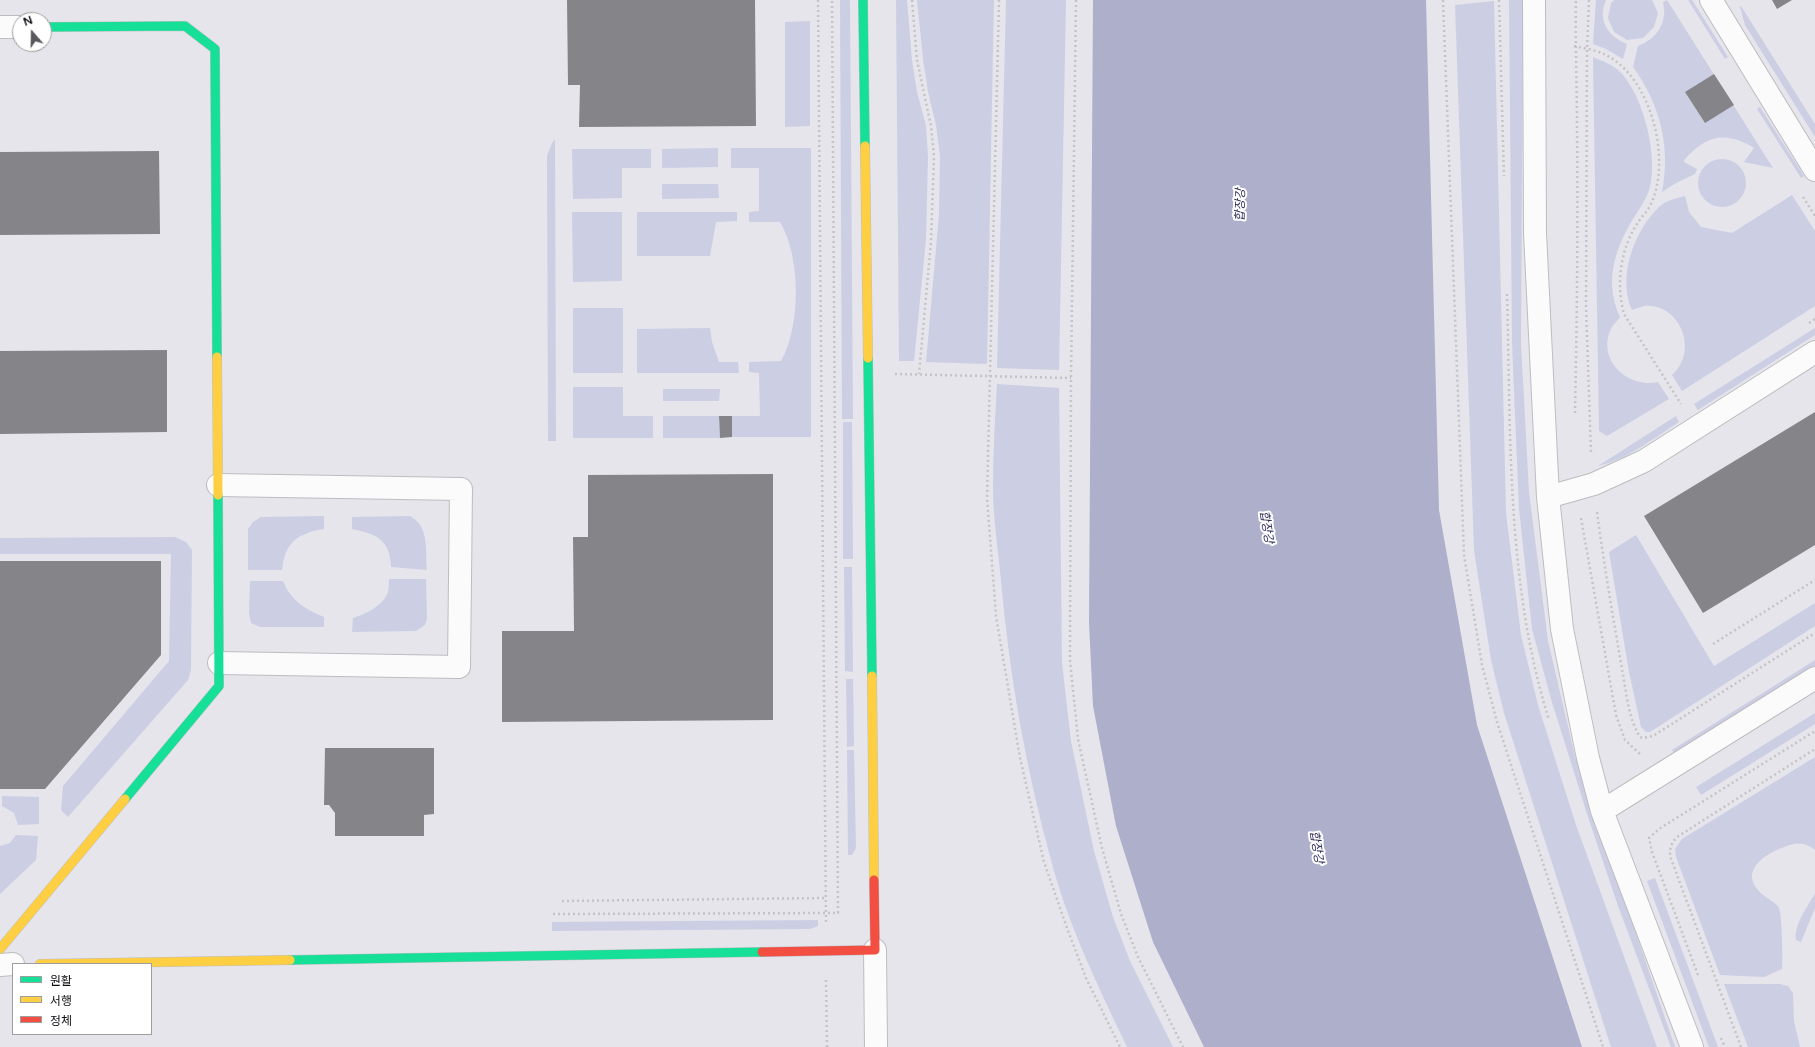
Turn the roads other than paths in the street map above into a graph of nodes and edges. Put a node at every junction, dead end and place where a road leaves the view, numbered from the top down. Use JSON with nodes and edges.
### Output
{"nodes":[{"id":1,"x":863,"y":0,"type":"edge"},
{"id":2,"x":1534,"y":0,"type":"edge"},
{"id":3,"x":1711,"y":0,"type":"edge"},
{"id":4,"x":0,"y":27,"type":"edge"},
{"id":5,"x":12,"y":27,"type":"edge"},
{"id":6,"x":52,"y":27,"type":"edge"},
{"id":7,"x":1815,"y":170,"type":"edge"},
{"id":8,"x":1815,"y":352,"type":"edge"},
{"id":9,"x":218,"y":485,"type":"junction"},
{"id":10,"x":1548,"y":497,"type":"junction"},
{"id":11,"x":219,"y":663,"type":"junction"},
{"id":12,"x":1815,"y":678,"type":"edge"},
{"id":13,"x":1602,"y":811,"type":"junction"},
{"id":14,"x":0,"y":949,"type":"edge"},
{"id":15,"x":875,"y":950,"type":"junction"},
{"id":16,"x":100,"y":963,"type":"edge"},
{"id":17,"x":12,"y":964,"type":"edge"},
{"id":18,"x":0,"y":965,"type":"edge"},
{"id":19,"x":876,"y":1047,"type":"edge"},
{"id":20,"x":1692,"y":1047,"type":"edge"}],
"edges":[{"from":1,"to":15,"type":"street"},
{"from":2,"to":10,"type":"street"},
{"from":3,"to":7,"type":"street"},
{"from":4,"to":5,"type":"street"},
{"from":6,"to":9,"type":"street"},
{"from":8,"to":10,"type":"street"},
{"from":9,"to":11,"type":"street"},
{"from":9,"to":11,"type":"street"},
{"from":10,"to":13,"type":"street"},
{"from":11,"to":14,"type":"street"},
{"from":12,"to":13,"type":"street"},
{"from":13,"to":20,"type":"street"},
{"from":15,"to":16,"type":"street"},
{"from":15,"to":19,"type":"street"},
{"from":17,"to":18,"type":"street"}]}
